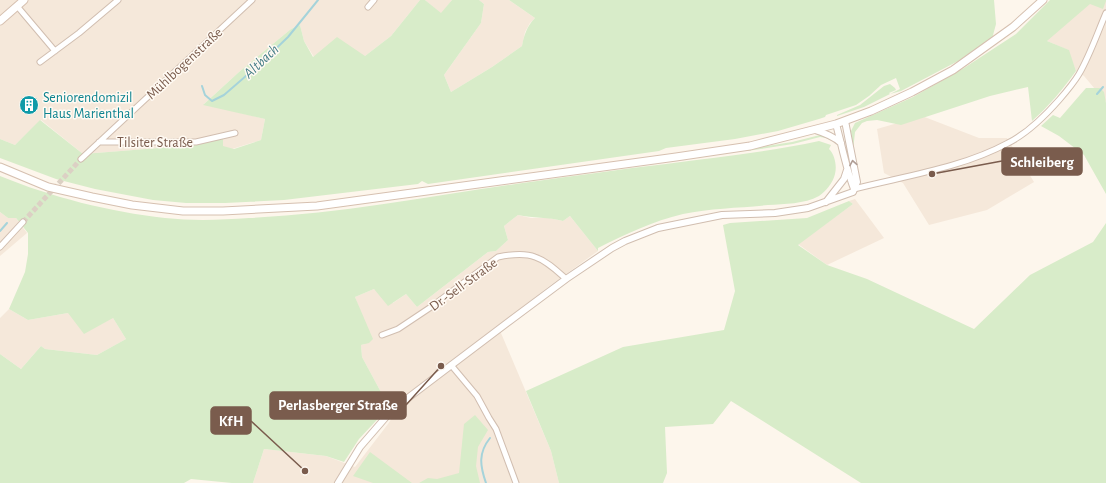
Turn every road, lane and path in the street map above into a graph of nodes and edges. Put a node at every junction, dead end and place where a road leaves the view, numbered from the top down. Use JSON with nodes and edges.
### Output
{"nodes":[{"id":1,"x":24,"y":0,"type":"edge"},
{"id":2,"x":118,"y":0,"type":"edge"},
{"id":3,"x":374,"y":0,"type":"edge"},
{"id":4,"x":1043,"y":0,"type":"edge"},
{"id":5,"x":249,"y":1,"type":"edge"},
{"id":6,"x":17,"y":6,"type":"junction"},
{"id":7,"x":368,"y":7,"type":"dead end"},
{"id":8,"x":1106,"y":13,"type":"edge"},
{"id":9,"x":0,"y":21,"type":"edge"},
{"id":10,"x":55,"y":51,"type":"junction"},
{"id":11,"x":40,"y":62,"type":"dead end"},
{"id":12,"x":845,"y":121,"type":"junction"},
{"id":13,"x":836,"y":124,"type":"junction"},
{"id":14,"x":815,"y":130,"type":"junction"},
{"id":15,"x":235,"y":133,"type":"dead end"},
{"id":16,"x":99,"y":142,"type":"junction"},
{"id":17,"x":841,"y":143,"type":"junction"},
{"id":18,"x":81,"y":159,"type":"tunnel mouth"},
{"id":19,"x":0,"y":167,"type":"edge"},
{"id":20,"x":847,"y":170,"type":"junction"},
{"id":21,"x":854,"y":189,"type":"junction"},
{"id":22,"x":825,"y":202,"type":"junction"},
{"id":23,"x":23,"y":222,"type":"tunnel mouth"},
{"id":24,"x":0,"y":247,"type":"edge"},
{"id":25,"x":566,"y":279,"type":"junction"},
{"id":26,"x":382,"y":335,"type":"dead end"},
{"id":27,"x":451,"y":365,"type":"junction"},
{"id":28,"x":338,"y":483,"type":"edge"},
{"id":29,"x":516,"y":483,"type":"edge"}],
"edges":[{"from":1,"to":6,"type":"main road"},
{"from":2,"to":10,"type":"street"},
{"from":3,"to":7,"type":"street"},
{"from":4,"to":12,"type":"main road"},
{"from":5,"to":16,"type":"street","name":"Mühlbogenstraße"},
{"from":6,"to":9,"type":"main road"},
{"from":6,"to":10,"type":"street"},
{"from":8,"to":21,"type":"street"},
{"from":10,"to":11,"type":"street"},
{"from":12,"to":13,"type":"main road"},
{"from":21,"to":12,"type":"street","one_way":true},
{"from":13,"to":14,"type":"main road"},
{"from":13,"to":17,"type":"street"},
{"from":14,"to":17,"type":"street"},
{"from":14,"to":19,"type":"main road"},
{"from":15,"to":16,"type":"street","name":"Tilsiter Straße"},
{"from":16,"to":18,"type":"street","name":"Mühlbogenstraße"},
{"from":17,"to":20,"type":"street"},
{"from":20,"to":21,"type":"street"},
{"from":20,"to":22,"type":"street"},
{"from":21,"to":22,"type":"street"},
{"from":22,"to":25,"type":"street"},
{"from":23,"to":24,"type":"street"},
{"from":25,"to":26,"type":"street","name":"Dr.-Sell-Straße"},
{"from":25,"to":27,"type":"street"},
{"from":27,"to":28,"type":"street"},
{"from":27,"to":29,"type":"street"}]}
